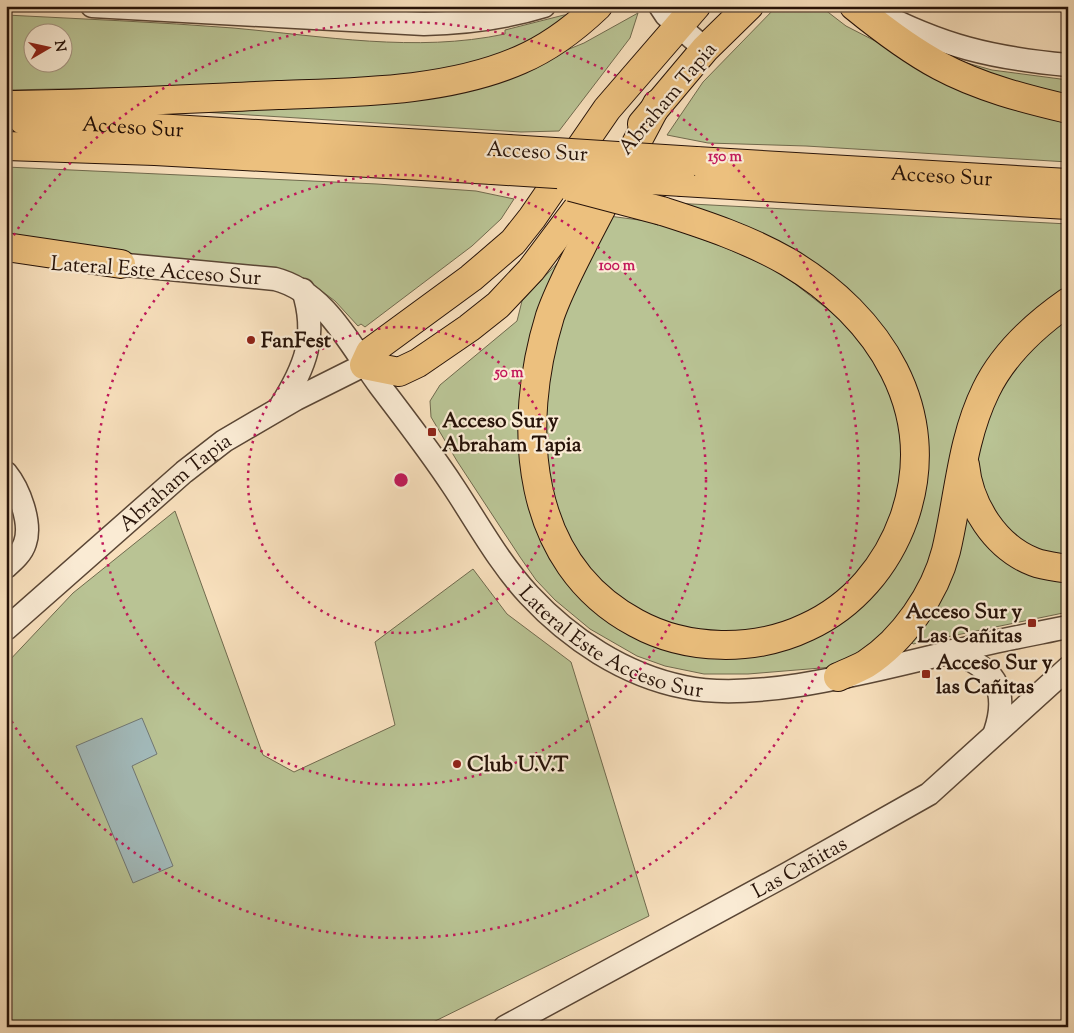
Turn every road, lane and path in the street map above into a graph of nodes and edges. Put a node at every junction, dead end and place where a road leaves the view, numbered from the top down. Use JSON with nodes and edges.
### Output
{"nodes":[{"id":1,"x":92,"y":6,"type":"edge"},
{"id":2,"x":544,"y":6,"type":"edge"},
{"id":3,"x":598,"y":6,"type":"edge"},
{"id":4,"x":660,"y":6,"type":"edge"},
{"id":5,"x":696,"y":6,"type":"edge"},
{"id":6,"x":749,"y":6,"type":"edge"},
{"id":7,"x":854,"y":6,"type":"edge"},
{"id":8,"x":866,"y":6,"type":"edge"},
{"id":9,"x":130,"y":7,"type":"edge"},
{"id":10,"x":509,"y":11,"type":"edge"},
{"id":11,"x":679,"y":27,"type":"junction"},
{"id":12,"x":706,"y":49,"type":"junction"},
{"id":13,"x":1068,"y":65,"type":"edge"},
{"id":14,"x":658,"y":104,"type":"junction"},
{"id":15,"x":6,"y":105,"type":"edge"},
{"id":16,"x":1068,"y":110,"type":"edge"},
{"id":17,"x":6,"y":118,"type":"edge"},
{"id":18,"x":6,"y":146,"type":"edge"},
{"id":19,"x":504,"y":164,"type":"junction"},
{"id":20,"x":689,"y":171,"type":"junction"},
{"id":21,"x":1068,"y":183,"type":"edge"},
{"id":22,"x":1068,"y":204,"type":"edge"},
{"id":23,"x":513,"y":242,"type":"junction"},
{"id":24,"x":6,"y":246,"type":"edge"},
{"id":25,"x":6,"y":260,"type":"edge"},
{"id":26,"x":121,"y":264,"type":"junction"},
{"id":27,"x":303,"y":290,"type":"junction"},
{"id":28,"x":1068,"y":302,"type":"edge"},
{"id":29,"x":364,"y":365,"type":"junction"},
{"id":30,"x":399,"y":372,"type":"junction"},
{"id":31,"x":280,"y":408,"type":"junction"},
{"id":32,"x":400,"y":412,"type":"junction"},
{"id":33,"x":964,"y":454,"type":"junction"},
{"id":34,"x":6,"y":473,"type":"edge"},
{"id":35,"x":6,"y":567,"type":"edge"},
{"id":36,"x":1068,"y":569,"type":"edge"},
{"id":37,"x":1068,"y":627,"type":"edge"},
{"id":38,"x":6,"y":629,"type":"edge"},
{"id":39,"x":952,"y":652,"type":"junction"},
{"id":40,"x":1068,"y":668,"type":"edge"},
{"id":41,"x":838,"y":677,"type":"junction"},
{"id":42,"x":995,"y":732,"type":"junction"},
{"id":43,"x":504,"y":1027,"type":"edge"}],
"edges":[{"from":1,"to":9,"type":"street"},
{"from":2,"to":10,"type":"street"},
{"from":3,"to":15,"type":"main road"},
{"from":4,"to":11,"type":"street"},
{"from":5,"to":11,"type":"main road","name":"Abraham Tapia"},
{"from":6,"to":12,"type":"main road","name":"Abraham Tapia"},
{"from":7,"to":16,"type":"main road"},
{"from":8,"to":13,"type":"street"},
{"from":9,"to":10,"type":"street"},
{"from":11,"to":12,"type":"street"},
{"from":11,"to":23,"type":"main road","name":"Abraham Tapia"},
{"from":12,"to":14,"type":"main road","name":"Abraham Tapia"},
{"from":14,"to":19,"type":"main road","bridge":true},
{"from":14,"to":30,"type":"main road","name":"Abraham Tapia"},
{"from":17,"to":19,"type":"main road","name":"Acceso Sur"},
{"from":18,"to":19,"type":"main road","name":"Acceso Sur"},
{"from":19,"to":20,"type":"main road","name":"Acceso Sur","bridge":true},
{"from":20,"to":21,"type":"main road","name":"Acceso Sur"},
{"from":20,"to":22,"type":"main road","name":"Acceso Sur"},
{"from":23,"to":29,"type":"main road","name":"Abraham Tapia"},
{"from":23,"to":30,"type":"main road"},
{"from":24,"to":26,"type":"main road"},
{"from":25,"to":26,"type":"street","name":"Lateral Este Acceso Sur"},
{"from":26,"to":27,"type":"street","name":"Lateral Este Acceso Sur"},
{"from":27,"to":29,"type":"street","name":"Lateral Este Acceso Sur"},
{"from":27,"to":31,"type":"street"},
{"from":28,"to":33,"type":"main road"},
{"from":29,"to":30,"type":"main road"},
{"from":29,"to":31,"type":"street","name":"Abraham Tapia"},
{"from":29,"to":32,"type":"street","name":"Lateral Este Acceso Sur"},
{"from":30,"to":32,"type":"street"},
{"from":31,"to":38,"type":"street","name":"Abraham Tapia"},
{"from":32,"to":41,"type":"street","name":"Lateral Este Acceso Sur"},
{"from":33,"to":36,"type":"main road"},
{"from":33,"to":41,"type":"main road"},
{"from":34,"to":35,"type":"street"},
{"from":37,"to":39,"type":"street","name":"Lateral Este Acceso Sur"},
{"from":39,"to":41,"type":"street","name":"Lateral Este Acceso Sur"},
{"from":39,"to":42,"type":"street"},
{"from":40,"to":42,"type":"street","name":"Las Cañitas"},
{"from":42,"to":43,"type":"street","name":"Las Cañitas"}]}
